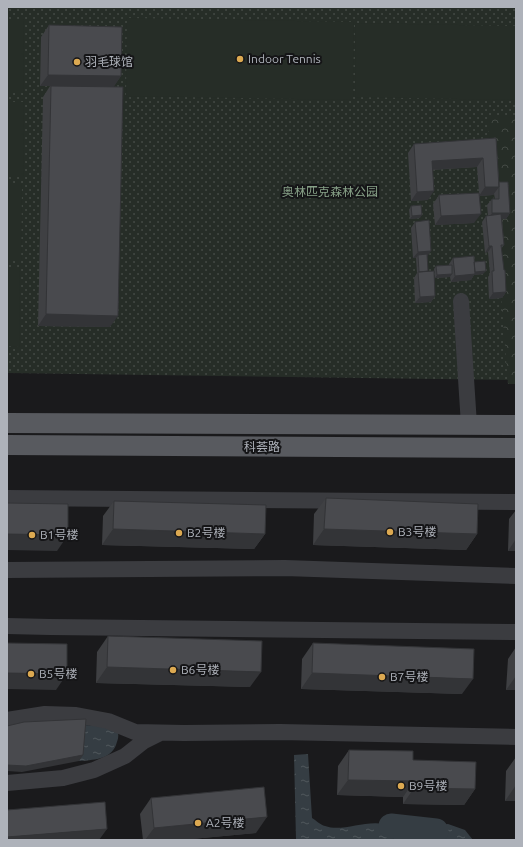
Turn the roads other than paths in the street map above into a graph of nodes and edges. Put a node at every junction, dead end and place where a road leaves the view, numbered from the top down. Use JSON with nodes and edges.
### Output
{"nodes":[{"id":1,"x":461,"y":301,"type":"dead end"},
{"id":2,"x":7,"y":423,"type":"edge"},
{"id":3,"x":469,"y":425,"type":"junction"},
{"id":4,"x":516,"y":425,"type":"edge"},
{"id":5,"x":7,"y":445,"type":"edge"},
{"id":6,"x":516,"y":448,"type":"edge"},
{"id":7,"x":7,"y":498,"type":"edge"},
{"id":8,"x":516,"y":502,"type":"edge"},
{"id":9,"x":7,"y":570,"type":"edge"},
{"id":10,"x":516,"y":576,"type":"edge"},
{"id":11,"x":7,"y":626,"type":"edge"},
{"id":12,"x":516,"y":632,"type":"edge"},
{"id":13,"x":7,"y":720,"type":"edge"},
{"id":14,"x":161,"y":732,"type":"junction"},
{"id":15,"x":516,"y":737,"type":"edge"},
{"id":16,"x":7,"y":783,"type":"edge"}],
"edges":[{"from":1,"to":3,"type":"street"},
{"from":2,"to":3,"type":"main road","name":"科荟路"},
{"from":3,"to":4,"type":"main road","name":"科荟路"},
{"from":5,"to":6,"type":"main road","name":"科荟路"},
{"from":7,"to":8,"type":"street"},
{"from":9,"to":10,"type":"street"},
{"from":11,"to":12,"type":"street"},
{"from":13,"to":14,"type":"street"},
{"from":14,"to":15,"type":"street"},
{"from":14,"to":16,"type":"street"}]}
